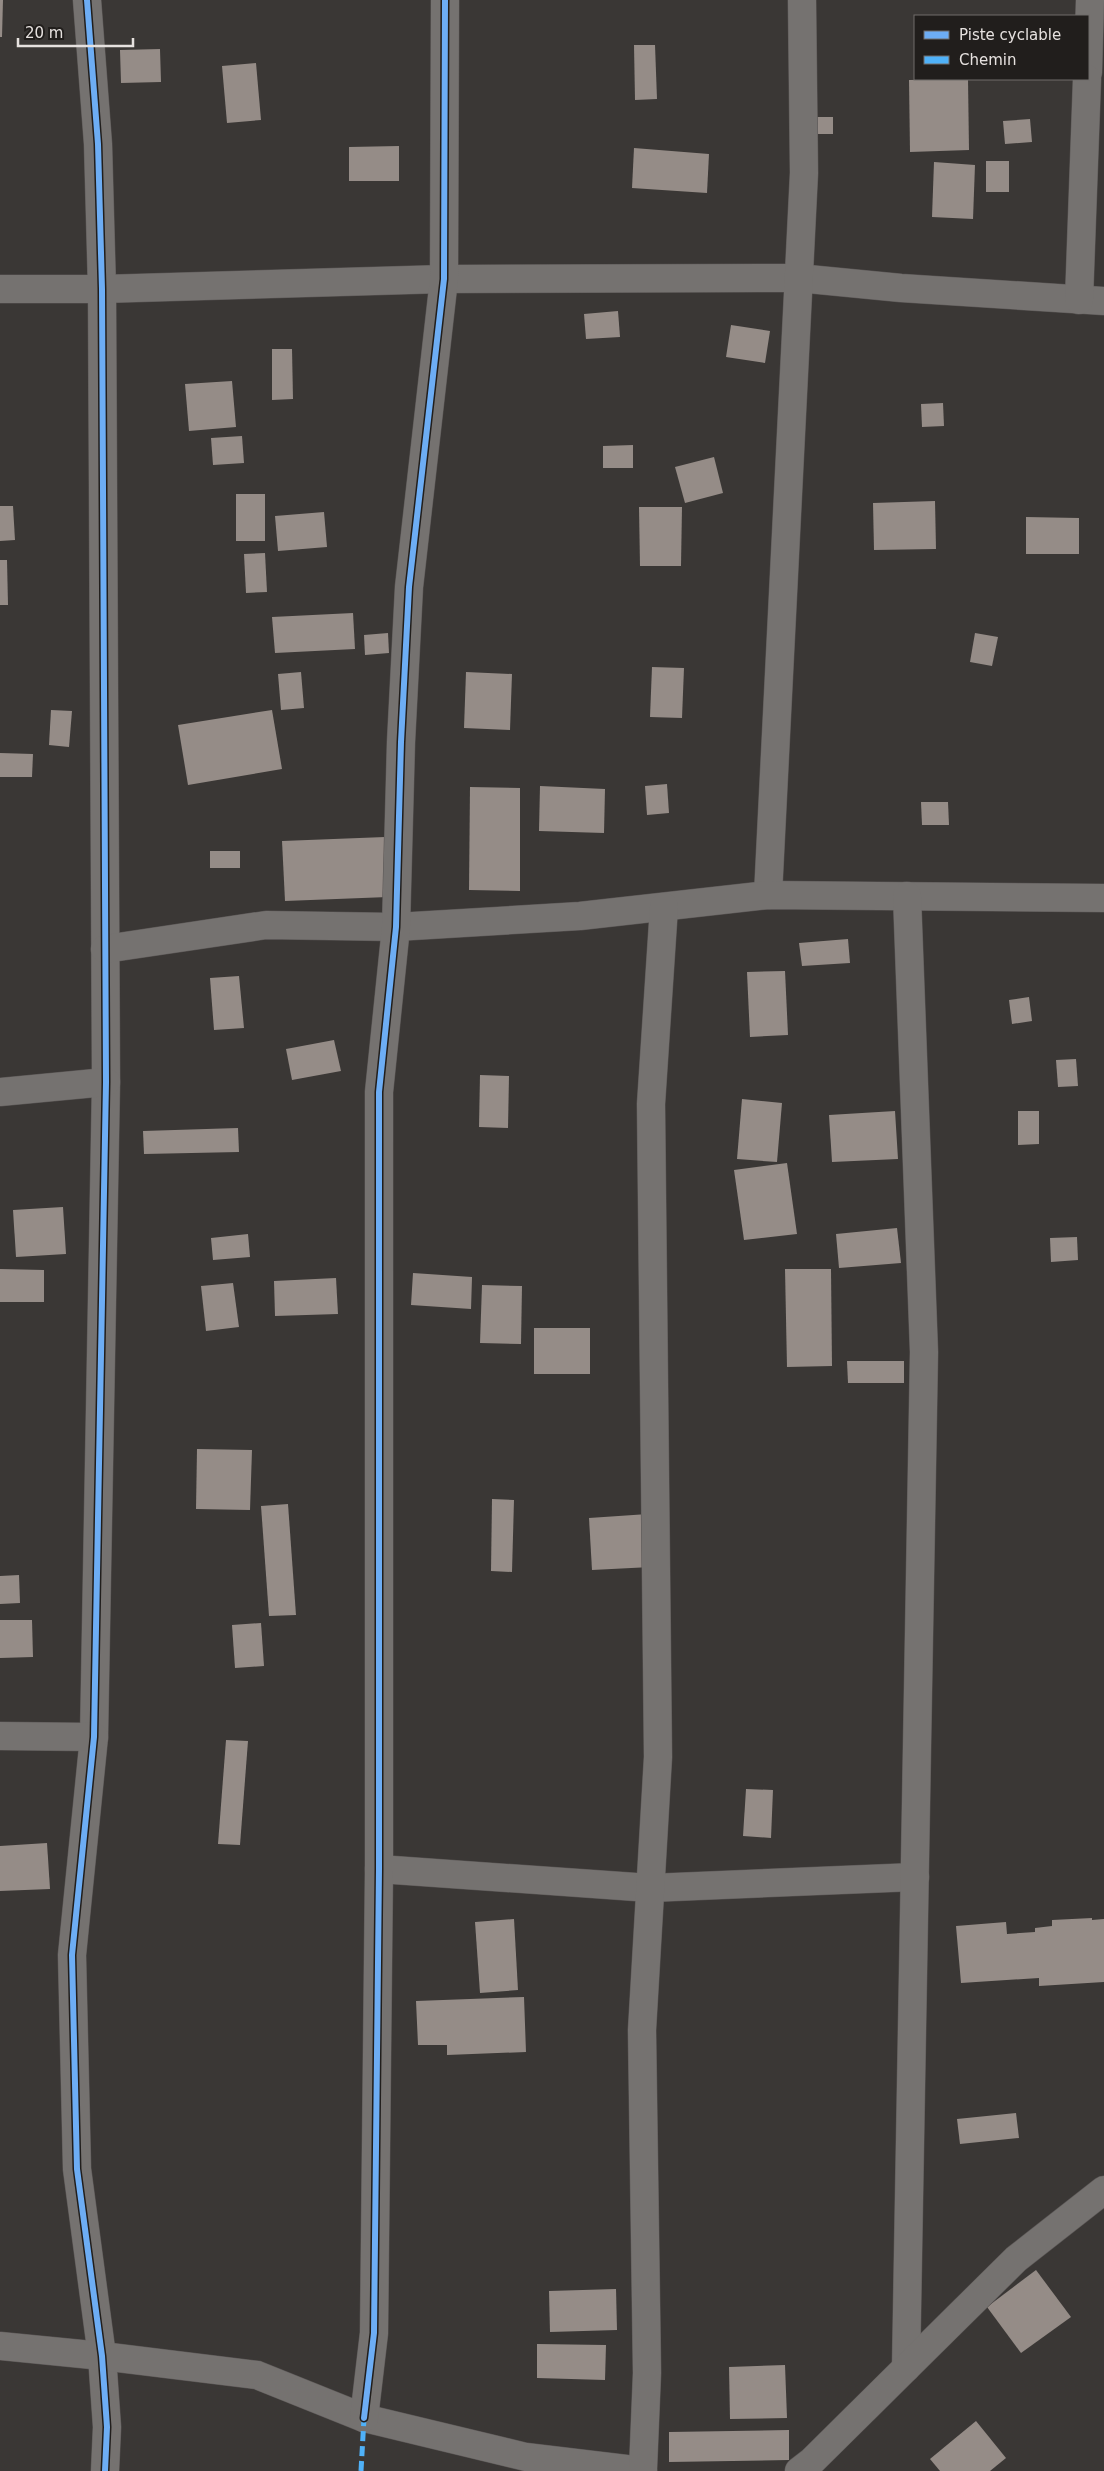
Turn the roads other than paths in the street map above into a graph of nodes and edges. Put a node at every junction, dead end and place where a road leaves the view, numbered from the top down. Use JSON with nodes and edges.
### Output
{"nodes":[{"id":1,"x":87,"y":0,"type":"edge"},
{"id":2,"x":445,"y":0,"type":"edge"},
{"id":3,"x":802,"y":0,"type":"edge"},
{"id":4,"x":1090,"y":0,"type":"edge"},
{"id":5,"x":1089,"y":36,"type":"edge"},
{"id":6,"x":1088,"y":80,"type":"edge"},
{"id":7,"x":798,"y":278,"type":"junction"},
{"id":8,"x":444,"y":279,"type":"junction"},
{"id":9,"x":0,"y":289,"type":"edge"},
{"id":10,"x":102,"y":289,"type":"junction"},
{"id":11,"x":1092,"y":300,"type":"edge"},
{"id":12,"x":768,"y":896,"type":"junction"},
{"id":13,"x":907,"y":896,"type":"junction"},
{"id":14,"x":1104,"y":898,"type":"edge"},
{"id":15,"x":664,"y":907,"type":"junction"},
{"id":16,"x":396,"y":926,"type":"junction"},
{"id":17,"x":105,"y":949,"type":"junction"},
{"id":18,"x":106,"y":1082,"type":"junction"},
{"id":19,"x":0,"y":1092,"type":"edge"},
{"id":20,"x":0,"y":1736,"type":"edge"},
{"id":21,"x":94,"y":1737,"type":"junction"},
{"id":22,"x":379,"y":1869,"type":"junction"},
{"id":23,"x":915,"y":1877,"type":"junction"},
{"id":24,"x":650,"y":1888,"type":"junction"},
{"id":25,"x":1104,"y":2190,"type":"edge"},
{"id":26,"x":0,"y":2346,"type":"edge"},
{"id":27,"x":102,"y":2356,"type":"junction"},
{"id":28,"x":906,"y":2368,"type":"junction"},
{"id":29,"x":364,"y":2418,"type":"junction"},
{"id":30,"x":643,"y":2470,"type":"edge"},
{"id":31,"x":105,"y":2471,"type":"edge"},
{"id":32,"x":799,"y":2471,"type":"edge"}],
"edges":[{"from":1,"to":10,"type":"street"},
{"from":2,"to":8,"type":"street"},
{"from":3,"to":7,"type":"street"},
{"from":4,"to":5,"type":"street"},
{"from":6,"to":11,"type":"street"},
{"from":7,"to":8,"type":"street"},
{"from":7,"to":11,"type":"street"},
{"from":7,"to":12,"type":"street"},
{"from":8,"to":10,"type":"street"},
{"from":8,"to":16,"type":"street"},
{"from":9,"to":10,"type":"street"},
{"from":10,"to":17,"type":"street"},
{"from":12,"to":13,"type":"street"},
{"from":12,"to":15,"type":"street"},
{"from":13,"to":14,"type":"street"},
{"from":13,"to":23,"type":"street"},
{"from":15,"to":16,"type":"street"},
{"from":15,"to":24,"type":"street"},
{"from":16,"to":17,"type":"street"},
{"from":16,"to":22,"type":"street"},
{"from":17,"to":18,"type":"street"},
{"from":18,"to":19,"type":"street"},
{"from":18,"to":21,"type":"street"},
{"from":20,"to":21,"type":"street"},
{"from":21,"to":27,"type":"street"},
{"from":22,"to":24,"type":"street"},
{"from":22,"to":29,"type":"street"},
{"from":23,"to":24,"type":"street"},
{"from":23,"to":28,"type":"street"},
{"from":24,"to":30,"type":"street"},
{"from":25,"to":28,"type":"street"},
{"from":26,"to":27,"type":"street"},
{"from":27,"to":29,"type":"street"},
{"from":27,"to":31,"type":"street"},
{"from":28,"to":32,"type":"street"},
{"from":29,"to":30,"type":"street"}]}
